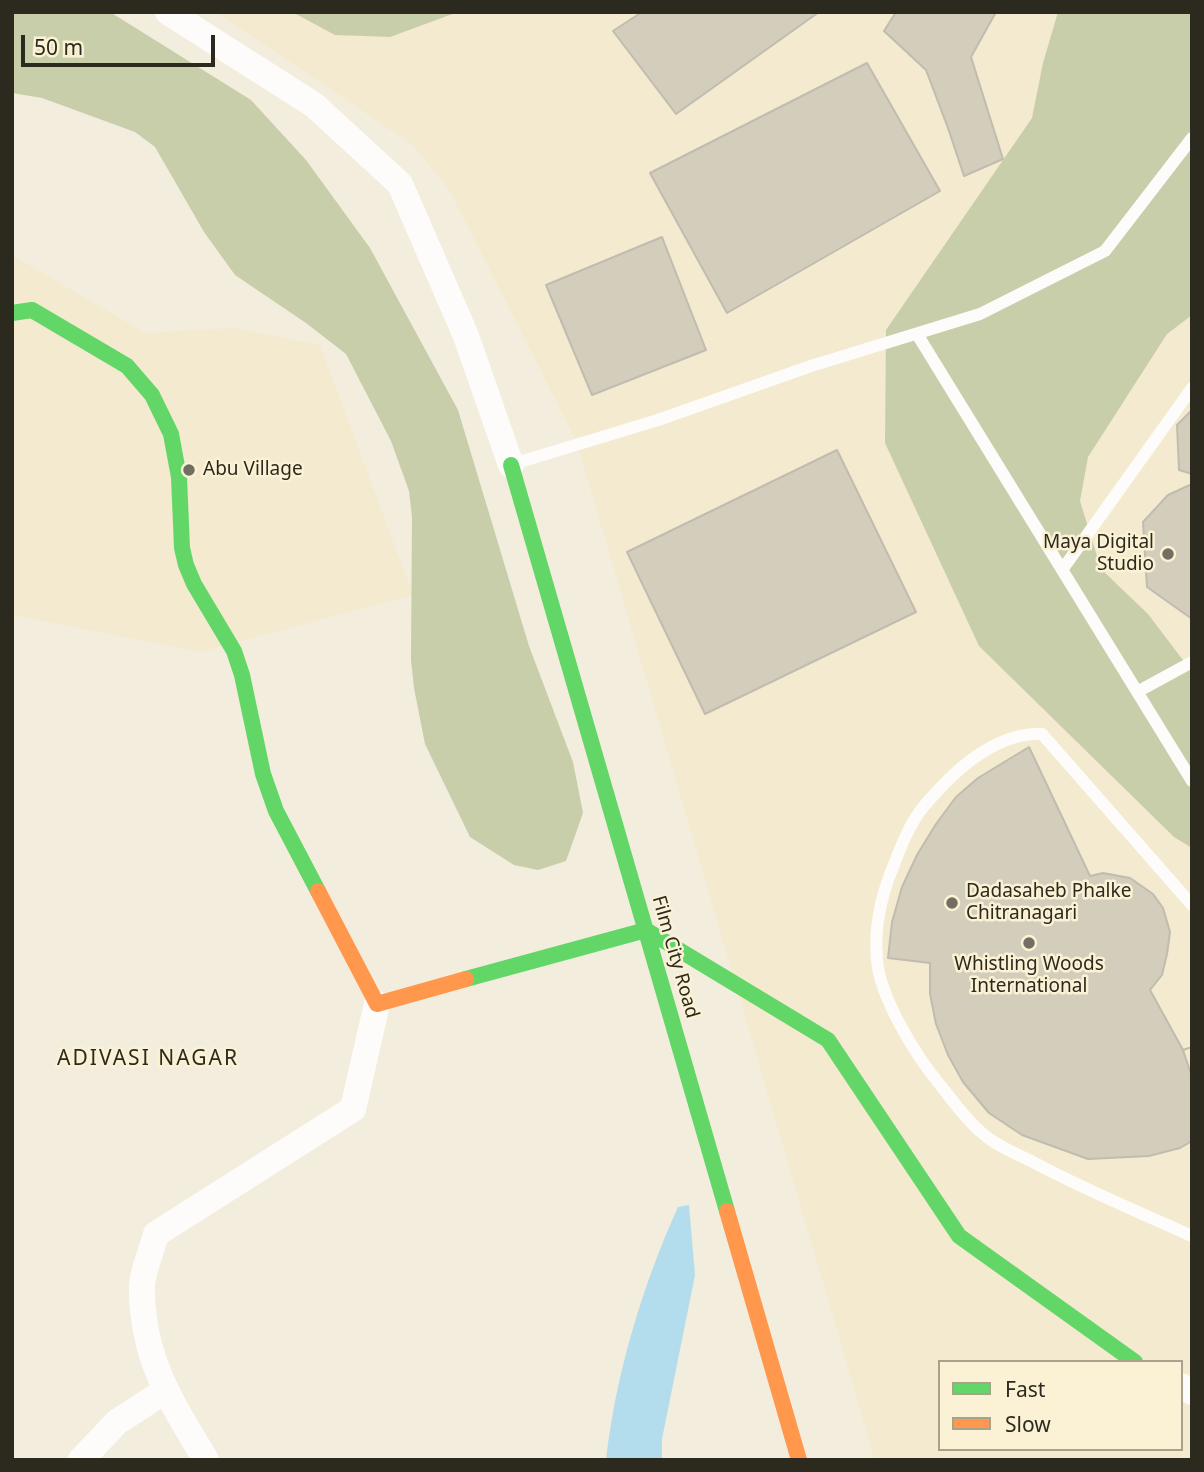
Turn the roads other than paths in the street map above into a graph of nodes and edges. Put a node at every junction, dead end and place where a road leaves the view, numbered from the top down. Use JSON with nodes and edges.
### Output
{"nodes":[{"id":1,"x":167,"y":12,"type":"edge"},
{"id":2,"x":1192,"y":138,"type":"edge"},
{"id":3,"x":12,"y":313,"type":"edge"},
{"id":4,"x":917,"y":334,"type":"junction"},
{"id":5,"x":1192,"y":388,"type":"edge"},
{"id":6,"x":511,"y":465,"type":"junction"},
{"id":7,"x":1062,"y":570,"type":"junction"},
{"id":8,"x":1192,"y":662,"type":"edge"},
{"id":9,"x":1138,"y":692,"type":"junction"},
{"id":10,"x":1192,"y":781,"type":"edge"},
{"id":11,"x":1192,"y":905,"type":"edge"},
{"id":12,"x":646,"y":930,"type":"junction"},
{"id":13,"x":377,"y":1004,"type":"junction"},
{"id":14,"x":1192,"y":1236,"type":"edge"},
{"id":15,"x":1132,"y":1360,"type":"edge"},
{"id":16,"x":165,"y":1391,"type":"junction"},
{"id":17,"x":81,"y":1460,"type":"edge"},
{"id":18,"x":205,"y":1460,"type":"edge"},
{"id":19,"x":799,"y":1460,"type":"edge"}],
"edges":[{"from":1,"to":6,"type":"street"},
{"from":2,"to":4,"type":"lane"},
{"from":3,"to":13,"type":"street"},
{"from":4,"to":6,"type":"lane"},
{"from":4,"to":7,"type":"lane"},
{"from":5,"to":7,"type":"lane"},
{"from":6,"to":12,"type":"street","name":"Film City Road"},
{"from":7,"to":9,"type":"lane"},
{"from":8,"to":9,"type":"lane"},
{"from":9,"to":10,"type":"lane"},
{"from":11,"to":14,"type":"lane"},
{"from":12,"to":13,"type":"street"},
{"from":12,"to":15,"type":"street"},
{"from":12,"to":19,"type":"street","name":"Film City Road"},
{"from":13,"to":16,"type":"street"},
{"from":16,"to":17,"type":"street"},
{"from":16,"to":18,"type":"street"}]}
